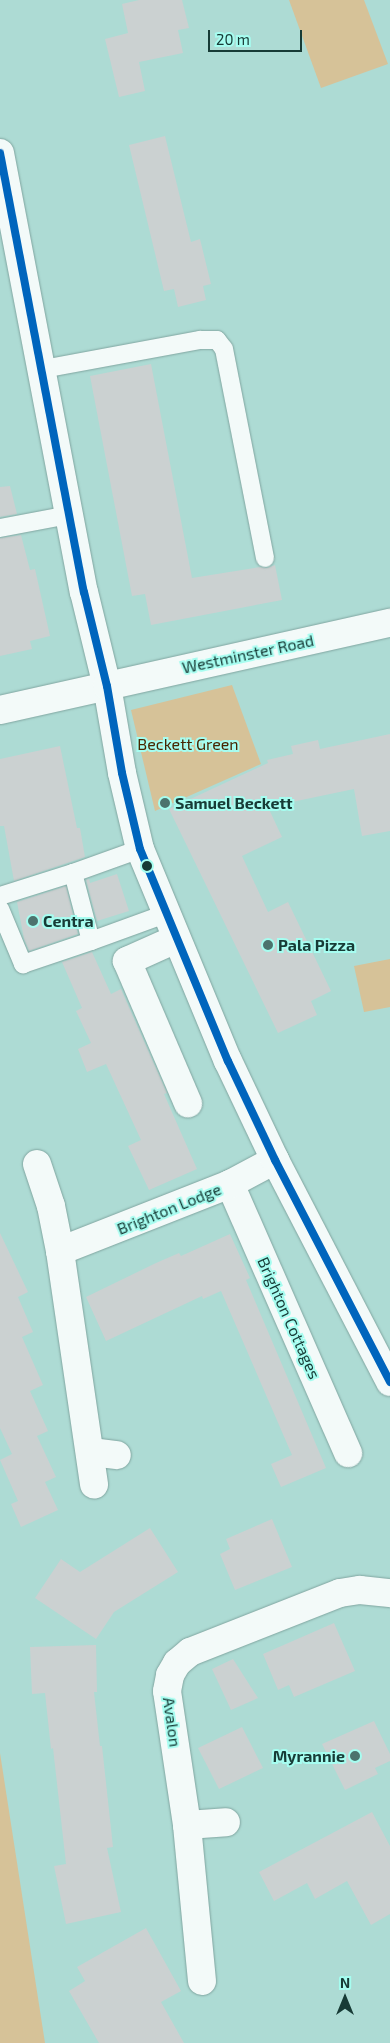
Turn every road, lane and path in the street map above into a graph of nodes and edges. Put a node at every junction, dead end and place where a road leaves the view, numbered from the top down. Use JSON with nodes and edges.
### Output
{"nodes":[{"id":1,"x":0,"y":153,"type":"edge"},
{"id":2,"x":43,"y":369,"type":"junction"},
{"id":3,"x":69,"y":515,"type":"junction"},
{"id":4,"x":0,"y":528,"type":"edge"},
{"id":5,"x":265,"y":558,"type":"dead end"},
{"id":6,"x":390,"y":623,"type":"edge"},
{"id":7,"x":107,"y":686,"type":"junction"},
{"id":8,"x":0,"y":710,"type":"edge"},
{"id":9,"x":140,"y":849,"type":"junction"},
{"id":10,"x":73,"y":873,"type":"junction"},
{"id":11,"x":0,"y":896,"type":"edge"},
{"id":12,"x":0,"y":908,"type":"edge"},
{"id":13,"x":171,"y":926,"type":"junction"},
{"id":14,"x":91,"y":941,"type":"junction"},
{"id":15,"x":188,"y":1102,"type":"dead end"},
{"id":16,"x":275,"y":1160,"type":"junction"},
{"id":17,"x":37,"y":1164,"type":"dead end"},
{"id":18,"x":230,"y":1184,"type":"junction"},
{"id":19,"x":60,"y":1251,"type":"junction"},
{"id":20,"x":390,"y":1382,"type":"edge"},
{"id":21,"x":348,"y":1453,"type":"dead end"},
{"id":22,"x":94,"y":1486,"type":"dead end"},
{"id":23,"x":390,"y":1593,"type":"edge"},
{"id":24,"x":226,"y":1822,"type":"dead end"},
{"id":25,"x":187,"y":1825,"type":"junction"},
{"id":26,"x":202,"y":1981,"type":"dead end"}],
"edges":[{"from":1,"to":2,"type":"street"},
{"from":2,"to":3,"type":"street"},
{"from":2,"to":5,"type":"lane"},
{"from":3,"to":4,"type":"lane"},
{"from":3,"to":7,"type":"street"},
{"from":6,"to":7,"type":"street","name":"Westminster Road"},
{"from":7,"to":8,"type":"street","name":"Westminster Road"},
{"from":7,"to":9,"type":"street"},
{"from":9,"to":10,"type":"lane"},
{"from":9,"to":13,"type":"street"},
{"from":10,"to":11,"type":"lane"},
{"from":10,"to":14,"type":"lane"},
{"from":12,"to":14,"type":"lane"},
{"from":13,"to":14,"type":"lane"},
{"from":13,"to":15,"type":"street"},
{"from":13,"to":16,"type":"street"},
{"from":16,"to":18,"type":"street","name":"Brighton Lodge"},
{"from":16,"to":20,"type":"street"},
{"from":17,"to":19,"type":"street"},
{"from":18,"to":19,"type":"street","name":"Brighton Lodge"},
{"from":18,"to":21,"type":"street","name":"Brighton Cottages"},
{"from":19,"to":22,"type":"street"},
{"from":23,"to":25,"type":"street","name":"Avalon"},
{"from":24,"to":25,"type":"street"},
{"from":25,"to":26,"type":"street","name":"Avalon"}]}
